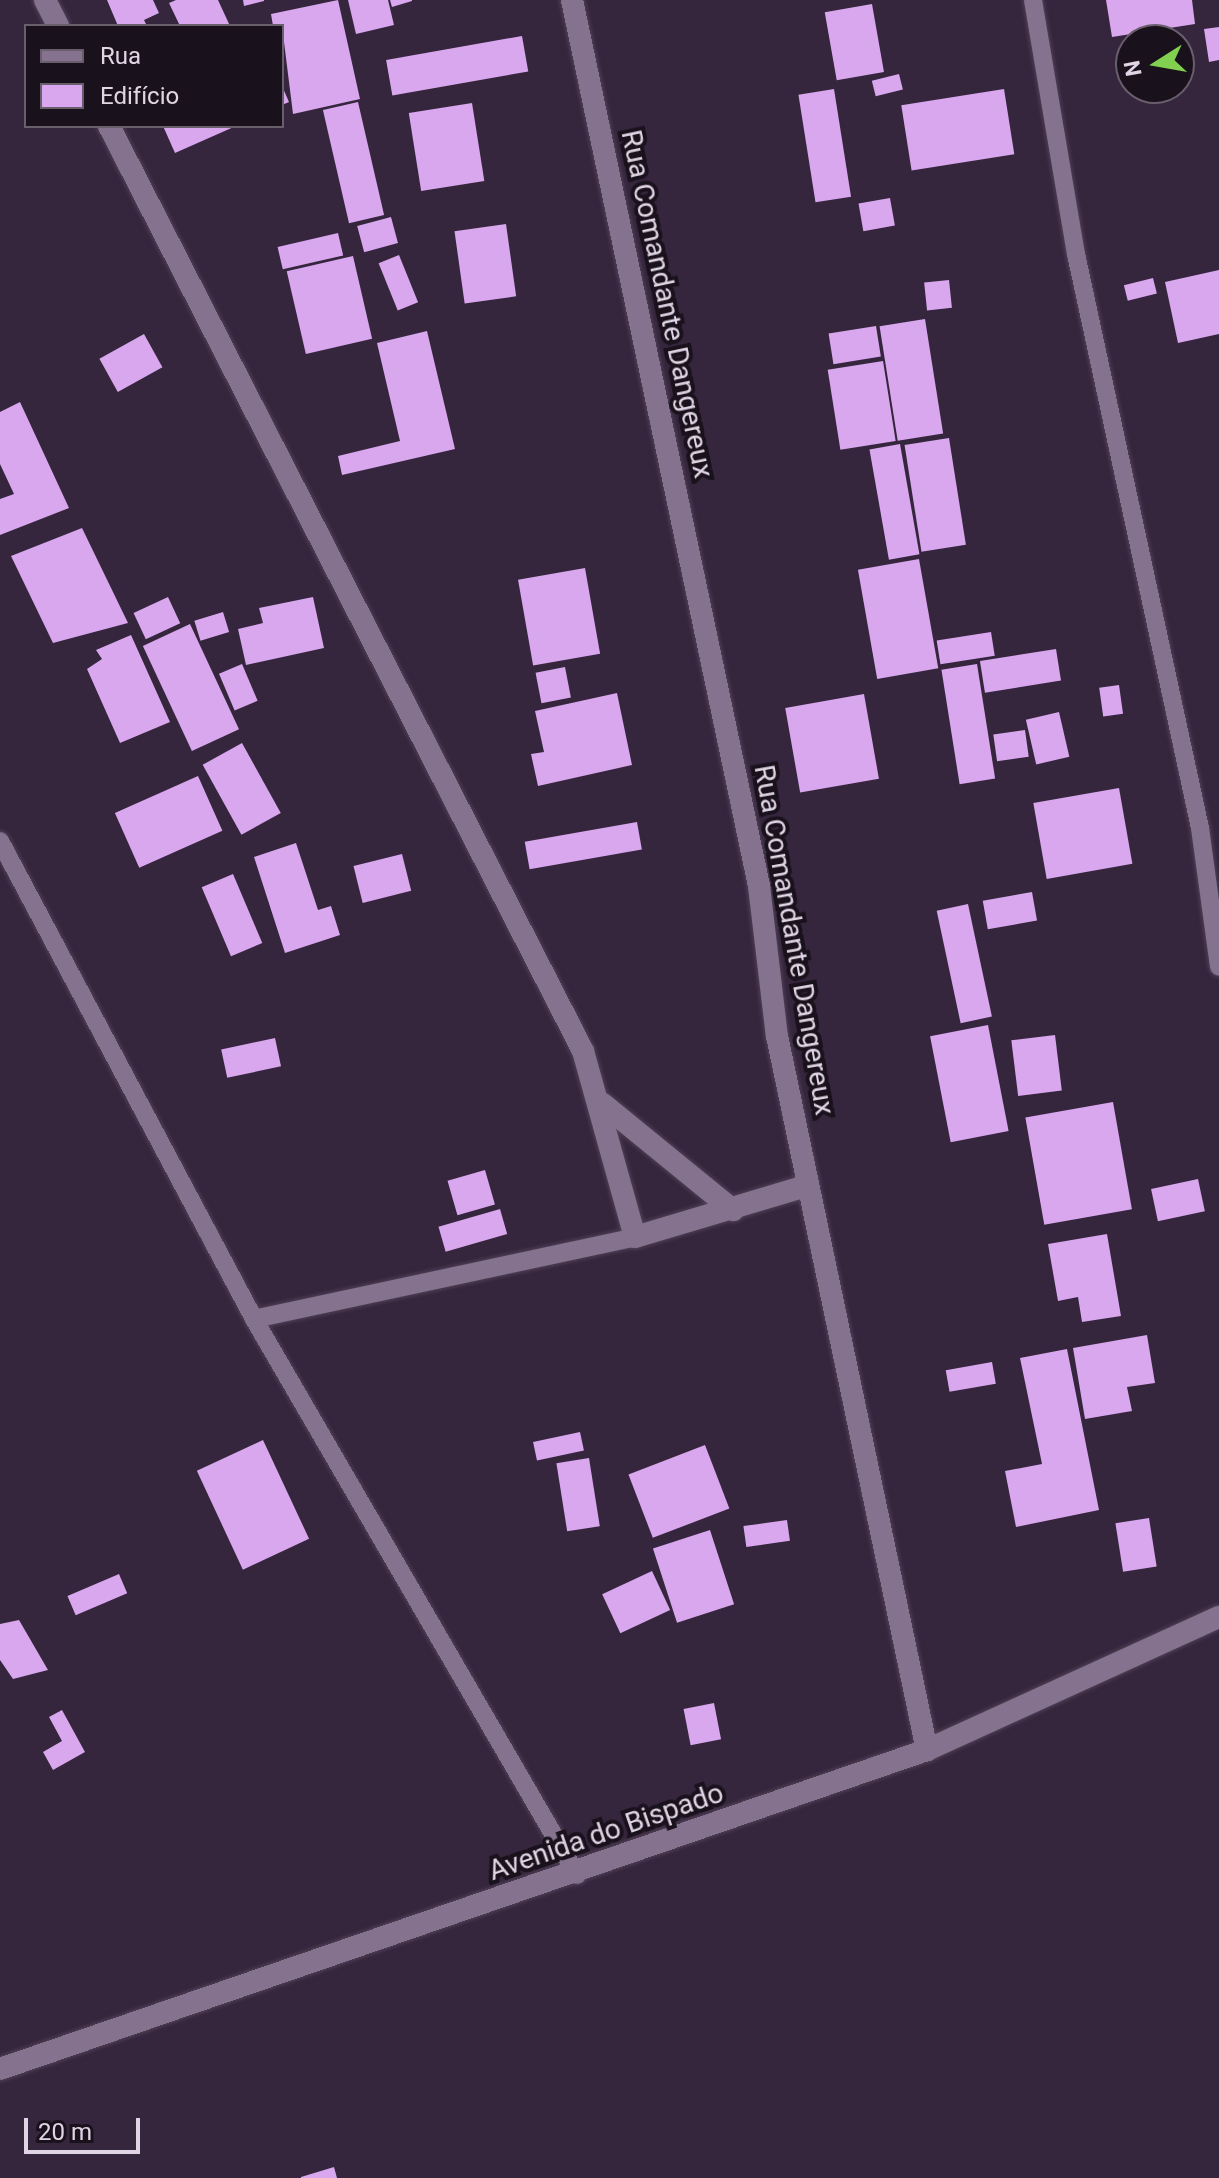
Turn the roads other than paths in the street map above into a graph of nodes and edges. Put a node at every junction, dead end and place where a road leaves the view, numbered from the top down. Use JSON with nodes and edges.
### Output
{"nodes":[{"id":1,"x":45,"y":0,"type":"edge"},
{"id":2,"x":572,"y":0,"type":"edge"},
{"id":3,"x":1033,"y":0,"type":"edge"},
{"id":4,"x":57,"y":24,"type":"edge"},
{"id":5,"x":110,"y":128,"type":"edge"},
{"id":6,"x":0,"y":841,"type":"edge"},
{"id":7,"x":1219,"y":967,"type":"edge"},
{"id":8,"x":603,"y":1104,"type":"junction"},
{"id":9,"x":806,"y":1186,"type":"junction"},
{"id":10,"x":733,"y":1210,"type":"junction"},
{"id":11,"x":635,"y":1237,"type":"junction"},
{"id":12,"x":254,"y":1319,"type":"junction"},
{"id":13,"x":1219,"y":1617,"type":"edge"},
{"id":14,"x":927,"y":1750,"type":"junction"},
{"id":15,"x":577,"y":1875,"type":"junction"},
{"id":16,"x":0,"y":2069,"type":"edge"}],
"edges":[{"from":1,"to":4,"type":"street"},
{"from":2,"to":9,"type":"street","name":"Rua Comandante Dangereux"},
{"from":3,"to":7,"type":"lane"},
{"from":5,"to":8,"type":"street"},
{"from":6,"to":12,"type":"lane"},
{"from":8,"to":10,"type":"street"},
{"from":8,"to":11,"type":"street"},
{"from":9,"to":10,"type":"street"},
{"from":9,"to":14,"type":"street","name":"Rua Comandante Dangereux"},
{"from":10,"to":11,"type":"street"},
{"from":11,"to":12,"type":"lane"},
{"from":12,"to":15,"type":"lane"},
{"from":13,"to":14,"type":"street","name":"Avenida do Bispado"},
{"from":14,"to":15,"type":"street","name":"Avenida do Bispado"},
{"from":15,"to":16,"type":"street","name":"Avenida do Bispado"}]}
